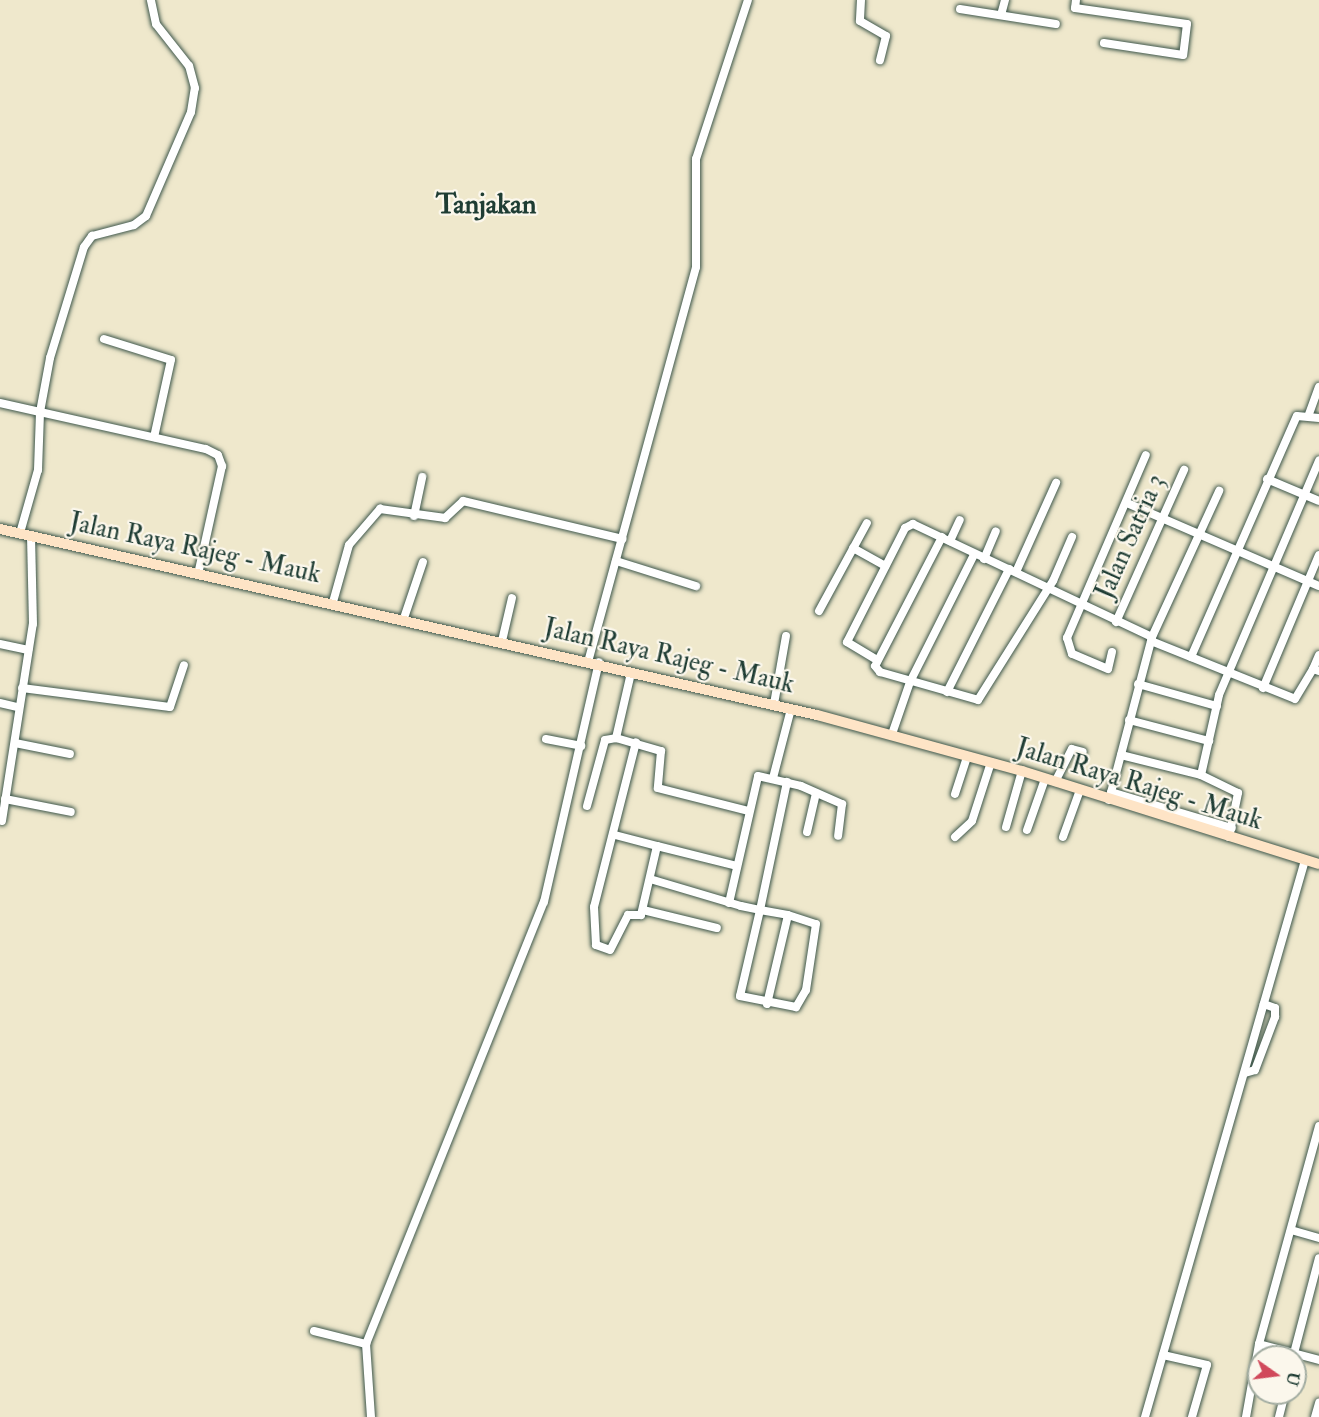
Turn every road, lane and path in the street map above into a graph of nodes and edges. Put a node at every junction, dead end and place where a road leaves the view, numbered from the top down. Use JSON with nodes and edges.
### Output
{"nodes":[{"id":1,"x":151,"y":0,"type":"edge"},
{"id":2,"x":748,"y":0,"type":"edge"},
{"id":3,"x":861,"y":0,"type":"edge"},
{"id":4,"x":1005,"y":0,"type":"edge"},
{"id":5,"x":1076,"y":0,"type":"edge"},
{"id":6,"x":960,"y":9,"type":"dead end"},
{"id":7,"x":1001,"y":15,"type":"junction"},
{"id":8,"x":1056,"y":24,"type":"dead end"},
{"id":9,"x":1104,"y":43,"type":"dead end"},
{"id":10,"x":880,"y":60,"type":"dead end"},
{"id":11,"x":104,"y":339,"type":"dead end"},
{"id":12,"x":1319,"y":387,"type":"edge"},
{"id":13,"x":0,"y":403,"type":"edge"},
{"id":14,"x":40,"y":412,"type":"junction"},
{"id":15,"x":1309,"y":414,"type":"junction"},
{"id":16,"x":1319,"y":418,"type":"edge"},
{"id":17,"x":154,"y":437,"type":"junction"},
{"id":18,"x":1146,"y":455,"type":"dead end"},
{"id":19,"x":1319,"y":460,"type":"edge"},
{"id":20,"x":1184,"y":470,"type":"dead end"},
{"id":21,"x":422,"y":477,"type":"dead end"},
{"id":22,"x":1267,"y":479,"type":"junction"},
{"id":23,"x":1056,"y":483,"type":"dead end"},
{"id":24,"x":1219,"y":491,"type":"dead end"},
{"id":25,"x":1304,"y":494,"type":"junction"},
{"id":26,"x":1319,"y":501,"type":"edge"},
{"id":27,"x":1127,"y":503,"type":"junction"},
{"id":28,"x":414,"y":516,"type":"junction"},
{"id":29,"x":1163,"y":519,"type":"junction"},
{"id":30,"x":960,"y":520,"type":"dead end"},
{"id":31,"x":867,"y":523,"type":"dead end"},
{"id":32,"x":0,"y":529,"type":"edge"},
{"id":33,"x":996,"y":531,"type":"dead end"},
{"id":34,"x":1199,"y":534,"type":"junction"},
{"id":35,"x":25,"y":535,"type":"junction"},
{"id":36,"x":1072,"y":537,"type":"dead end"},
{"id":37,"x":623,"y":539,"type":"junction"},
{"id":38,"x":946,"y":539,"type":"junction"},
{"id":39,"x":853,"y":548,"type":"junction"},
{"id":40,"x":1238,"y":549,"type":"junction"},
{"id":41,"x":974,"y":555,"type":"junction"},
{"id":42,"x":1319,"y":555,"type":"edge"},
{"id":43,"x":984,"y":559,"type":"junction"},
{"id":44,"x":616,"y":561,"type":"junction"},
{"id":45,"x":423,"y":562,"type":"dead end"},
{"id":46,"x":885,"y":566,"type":"junction"},
{"id":47,"x":1272,"y":566,"type":"junction"},
{"id":48,"x":1013,"y":570,"type":"junction"},
{"id":49,"x":198,"y":574,"type":"junction"},
{"id":50,"x":1308,"y":581,"type":"junction"},
{"id":51,"x":696,"y":586,"type":"dead end"},
{"id":52,"x":1319,"y":586,"type":"edge"},
{"id":53,"x":1046,"y":589,"type":"junction"},
{"id":54,"x":512,"y":598,"type":"dead end"},
{"id":55,"x":333,"y":602,"type":"junction"},
{"id":56,"x":1081,"y":607,"type":"junction"},
{"id":57,"x":819,"y":611,"type":"dead end"},
{"id":58,"x":404,"y":618,"type":"junction"},
{"id":59,"x":1116,"y":622,"type":"junction"},
{"id":60,"x":786,"y":636,"type":"dead end"},
{"id":61,"x":1152,"y":639,"type":"junction"},
{"id":62,"x":502,"y":641,"type":"junction"},
{"id":63,"x":0,"y":644,"type":"edge"},
{"id":64,"x":28,"y":650,"type":"junction"},
{"id":65,"x":1112,"y":652,"type":"dead end"},
{"id":66,"x":1319,"y":655,"type":"edge"},
{"id":67,"x":1191,"y":657,"type":"junction"},
{"id":68,"x":877,"y":660,"type":"junction"},
{"id":69,"x":593,"y":662,"type":"junction"},
{"id":70,"x":184,"y":665,"type":"dead end"},
{"id":71,"x":1316,"y":670,"type":"edge"},
{"id":72,"x":1226,"y":671,"type":"junction"},
{"id":73,"x":631,"y":673,"type":"junction"},
{"id":74,"x":910,"y":682,"type":"junction"},
{"id":75,"x":1138,"y":684,"type":"junction"},
{"id":76,"x":22,"y":688,"type":"junction"},
{"id":77,"x":1263,"y":688,"type":"junction"},
{"id":78,"x":946,"y":692,"type":"junction"},
{"id":79,"x":0,"y":703,"type":"edge"},
{"id":80,"x":774,"y":704,"type":"junction"},
{"id":81,"x":1217,"y":706,"type":"junction"},
{"id":82,"x":18,"y":707,"type":"junction"},
{"id":83,"x":791,"y":709,"type":"junction"},
{"id":84,"x":1129,"y":720,"type":"junction"},
{"id":85,"x":892,"y":734,"type":"junction"},
{"id":86,"x":616,"y":738,"type":"junction"},
{"id":87,"x":546,"y":739,"type":"dead end"},
{"id":88,"x":1209,"y":741,"type":"junction"},
{"id":89,"x":636,"y":742,"type":"junction"},
{"id":90,"x":15,"y":743,"type":"junction"},
{"id":91,"x":581,"y":746,"type":"junction"},
{"id":92,"x":1083,"y":752,"type":"dead end"},
{"id":93,"x":70,"y":754,"type":"dead end"},
{"id":94,"x":1121,"y":755,"type":"junction"},
{"id":95,"x":967,"y":756,"type":"junction"},
{"id":96,"x":991,"y":762,"type":"junction"},
{"id":97,"x":1022,"y":771,"type":"junction"},
{"id":98,"x":1201,"y":775,"type":"junction"},
{"id":99,"x":773,"y":778,"type":"junction"},
{"id":100,"x":1050,"y":780,"type":"junction"},
{"id":101,"x":787,"y":782,"type":"junction"},
{"id":102,"x":1080,"y":790,"type":"junction"},
{"id":103,"x":816,"y":792,"type":"junction"},
{"id":104,"x":955,"y":794,"type":"dead end"},
{"id":105,"x":1110,"y":796,"type":"junction"},
{"id":106,"x":5,"y":799,"type":"junction"},
{"id":107,"x":587,"y":806,"type":"dead end"},
{"id":108,"x":748,"y":811,"type":"junction"},
{"id":109,"x":71,"y":812,"type":"dead end"},
{"id":110,"x":2,"y":821,"type":"dead end"},
{"id":111,"x":1006,"y":828,"type":"dead end"},
{"id":112,"x":1027,"y":830,"type":"dead end"},
{"id":113,"x":807,"y":832,"type":"dead end"},
{"id":114,"x":1230,"y":833,"type":"junction"},
{"id":115,"x":615,"y":835,"type":"junction"},
{"id":116,"x":838,"y":836,"type":"dead end"},
{"id":117,"x":955,"y":837,"type":"dead end"},
{"id":118,"x":1063,"y":837,"type":"dead end"},
{"id":119,"x":657,"y":846,"type":"junction"},
{"id":120,"x":1305,"y":860,"type":"junction"},
{"id":121,"x":1319,"y":864,"type":"edge"},
{"id":122,"x":737,"y":866,"type":"junction"},
{"id":123,"x":650,"y":879,"type":"junction"},
{"id":124,"x":729,"y":903,"type":"junction"},
{"id":125,"x":643,"y":910,"type":"junction"},
{"id":126,"x":760,"y":910,"type":"junction"},
{"id":127,"x":788,"y":915,"type":"junction"},
{"id":128,"x":717,"y":928,"type":"dead end"},
{"id":129,"x":767,"y":1004,"type":"junction"},
{"id":130,"x":1264,"y":1004,"type":"junction"},
{"id":131,"x":1245,"y":1073,"type":"junction"},
{"id":132,"x":1319,"y":1125,"type":"edge"},
{"id":133,"x":1291,"y":1230,"type":"junction"},
{"id":134,"x":1319,"y":1238,"type":"edge"},
{"id":135,"x":1319,"y":1261,"type":"edge"},
{"id":136,"x":314,"y":1331,"type":"dead end"},
{"id":137,"x":366,"y":1344,"type":"junction"},
{"id":138,"x":1259,"y":1344,"type":"junction"},
{"id":139,"x":1262,"y":1345,"type":"edge"},
{"id":140,"x":1297,"y":1345,"type":"edge"},
{"id":141,"x":1163,"y":1355,"type":"junction"},
{"id":142,"x":1319,"y":1403,"type":"edge"},
{"id":143,"x":370,"y":1417,"type":"edge"},
{"id":144,"x":1145,"y":1417,"type":"edge"},
{"id":145,"x":1192,"y":1417,"type":"edge"},
{"id":146,"x":1246,"y":1417,"type":"edge"},
{"id":147,"x":1315,"y":1417,"type":"edge"}],
"edges":[{"from":1,"to":14,"type":"street"},
{"from":2,"to":37,"type":"street"},
{"from":3,"to":10,"type":"street"},
{"from":4,"to":7,"type":"street"},
{"from":5,"to":9,"type":"street"},
{"from":6,"to":7,"type":"street"},
{"from":7,"to":8,"type":"street"},
{"from":11,"to":17,"type":"street"},
{"from":12,"to":15,"type":"street"},
{"from":13,"to":14,"type":"street"},
{"from":14,"to":17,"type":"street"},
{"from":14,"to":35,"type":"street"},
{"from":15,"to":16,"type":"street"},
{"from":15,"to":22,"type":"street"},
{"from":17,"to":49,"type":"street"},
{"from":18,"to":27,"type":"street"},
{"from":19,"to":25,"type":"street"},
{"from":20,"to":29,"type":"street","name":"Jalan Satria 3"},
{"from":21,"to":28,"type":"street"},
{"from":22,"to":25,"type":"street"},
{"from":22,"to":40,"type":"street"},
{"from":23,"to":48,"type":"street"},
{"from":24,"to":34,"type":"street"},
{"from":25,"to":26,"type":"street"},
{"from":25,"to":47,"type":"street"},
{"from":27,"to":29,"type":"street"},
{"from":27,"to":56,"type":"street"},
{"from":28,"to":37,"type":"street"},
{"from":28,"to":55,"type":"street"},
{"from":29,"to":34,"type":"street"},
{"from":29,"to":59,"type":"street","name":"Jalan Satria 3"},
{"from":30,"to":38,"type":"street"},
{"from":31,"to":39,"type":"street"},
{"from":32,"to":35,"type":"main road","name":"Jalan Raya Rajeg - Mauk"},
{"from":33,"to":43,"type":"street"},
{"from":34,"to":40,"type":"street"},
{"from":34,"to":61,"type":"street"},
{"from":35,"to":49,"type":"main road","name":"Jalan Raya Rajeg - Mauk"},
{"from":35,"to":64,"type":"street"},
{"from":36,"to":53,"type":"street"},
{"from":37,"to":44,"type":"street"},
{"from":38,"to":41,"type":"street"},
{"from":38,"to":46,"type":"street"},
{"from":38,"to":68,"type":"street"},
{"from":39,"to":46,"type":"street"},
{"from":39,"to":57,"type":"street"},
{"from":40,"to":47,"type":"street"},
{"from":40,"to":67,"type":"street"},
{"from":41,"to":43,"type":"street"},
{"from":41,"to":74,"type":"street"},
{"from":42,"to":50,"type":"street"},
{"from":43,"to":48,"type":"street"},
{"from":44,"to":51,"type":"street"},
{"from":44,"to":69,"type":"street"},
{"from":45,"to":58,"type":"street"},
{"from":46,"to":68,"type":"street"},
{"from":47,"to":50,"type":"street"},
{"from":47,"to":72,"type":"street"},
{"from":48,"to":53,"type":"street"},
{"from":48,"to":78,"type":"street"},
{"from":49,"to":55,"type":"main road","name":"Jalan Raya Rajeg - Mauk"},
{"from":50,"to":52,"type":"street"},
{"from":50,"to":77,"type":"street"},
{"from":53,"to":56,"type":"street"},
{"from":53,"to":78,"type":"street"},
{"from":54,"to":62,"type":"street"},
{"from":55,"to":58,"type":"main road","name":"Jalan Raya Rajeg - Mauk"},
{"from":56,"to":59,"type":"street"},
{"from":56,"to":65,"type":"street"},
{"from":58,"to":62,"type":"main road","name":"Jalan Raya Rajeg - Mauk"},
{"from":59,"to":61,"type":"street"},
{"from":60,"to":80,"type":"street"},
{"from":61,"to":67,"type":"street"},
{"from":61,"to":75,"type":"street"},
{"from":62,"to":69,"type":"main road","name":"Jalan Raya Rajeg - Mauk"},
{"from":63,"to":64,"type":"street"},
{"from":64,"to":76,"type":"street"},
{"from":66,"to":71,"type":"street"},
{"from":67,"to":72,"type":"street"},
{"from":68,"to":74,"type":"street"},
{"from":69,"to":73,"type":"main road","name":"Jalan Raya Rajeg - Mauk"},
{"from":69,"to":91,"type":"street"},
{"from":70,"to":76,"type":"street"},
{"from":71,"to":77,"type":"street"},
{"from":72,"to":77,"type":"street"},
{"from":72,"to":81,"type":"street"},
{"from":73,"to":80,"type":"main road","name":"Jalan Raya Rajeg - Mauk"},
{"from":73,"to":86,"type":"street"},
{"from":74,"to":78,"type":"street"},
{"from":74,"to":85,"type":"street"},
{"from":75,"to":81,"type":"street"},
{"from":75,"to":84,"type":"street"},
{"from":76,"to":82,"type":"street"},
{"from":79,"to":82,"type":"street"},
{"from":80,"to":83,"type":"main road","name":"Jalan Raya Rajeg - Mauk"},
{"from":81,"to":88,"type":"street"},
{"from":82,"to":90,"type":"street"},
{"from":83,"to":85,"type":"main road","name":"Jalan Raya Rajeg - Mauk"},
{"from":83,"to":99,"type":"street"},
{"from":84,"to":88,"type":"street"},
{"from":84,"to":94,"type":"street"},
{"from":85,"to":95,"type":"main road","name":"Jalan Raya Rajeg - Mauk"},
{"from":86,"to":89,"type":"street"},
{"from":86,"to":107,"type":"street"},
{"from":87,"to":91,"type":"street"},
{"from":88,"to":98,"type":"street"},
{"from":89,"to":108,"type":"street"},
{"from":89,"to":115,"type":"street"},
{"from":90,"to":93,"type":"street"},
{"from":90,"to":106,"type":"street"},
{"from":91,"to":137,"type":"street"},
{"from":92,"to":100,"type":"street"},
{"from":94,"to":98,"type":"street"},
{"from":94,"to":105,"type":"street"},
{"from":95,"to":96,"type":"main road","name":"Jalan Raya Rajeg - Mauk"},
{"from":95,"to":104,"type":"street"},
{"from":96,"to":97,"type":"main road","name":"Jalan Raya Rajeg - Mauk"},
{"from":96,"to":117,"type":"street"},
{"from":97,"to":100,"type":"main road","name":"Jalan Raya Rajeg - Mauk"},
{"from":97,"to":111,"type":"street"},
{"from":98,"to":114,"type":"street"},
{"from":99,"to":101,"type":"street"},
{"from":99,"to":108,"type":"street"},
{"from":100,"to":102,"type":"main road","name":"Jalan Raya Rajeg - Mauk"},
{"from":100,"to":112,"type":"street"},
{"from":101,"to":103,"type":"street"},
{"from":101,"to":126,"type":"street"},
{"from":102,"to":105,"type":"main road","name":"Jalan Raya Rajeg - Mauk"},
{"from":102,"to":118,"type":"street"},
{"from":103,"to":113,"type":"street"},
{"from":103,"to":116,"type":"street"},
{"from":105,"to":114,"type":"main road","name":"Jalan Raya Rajeg - Mauk"},
{"from":106,"to":109,"type":"street"},
{"from":106,"to":110,"type":"street"},
{"from":108,"to":122,"type":"street"},
{"from":114,"to":120,"type":"main road","name":"Jalan Raya Rajeg - Mauk"},
{"from":115,"to":119,"type":"street"},
{"from":115,"to":125,"type":"street"},
{"from":119,"to":122,"type":"street"},
{"from":119,"to":123,"type":"street"},
{"from":120,"to":121,"type":"main road","name":"Jalan Raya Rajeg - Mauk"},
{"from":120,"to":130,"type":"street"},
{"from":122,"to":124,"type":"street"},
{"from":123,"to":124,"type":"street"},
{"from":123,"to":125,"type":"street"},
{"from":124,"to":126,"type":"street"},
{"from":125,"to":128,"type":"street"},
{"from":126,"to":127,"type":"street"},
{"from":126,"to":129,"type":"street"},
{"from":127,"to":129,"type":"street"},
{"from":127,"to":129,"type":"street"},
{"from":130,"to":131,"type":"street"},
{"from":130,"to":131,"type":"street"},
{"from":131,"to":141,"type":"street"},
{"from":132,"to":133,"type":"street"},
{"from":133,"to":134,"type":"street"},
{"from":133,"to":138,"type":"street"},
{"from":135,"to":140,"type":"street"},
{"from":136,"to":137,"type":"street"},
{"from":137,"to":143,"type":"street"},
{"from":138,"to":139,"type":"street"},
{"from":138,"to":146,"type":"street"},
{"from":141,"to":144,"type":"street"},
{"from":141,"to":145,"type":"street"},
{"from":142,"to":147,"type":"street"}]}
